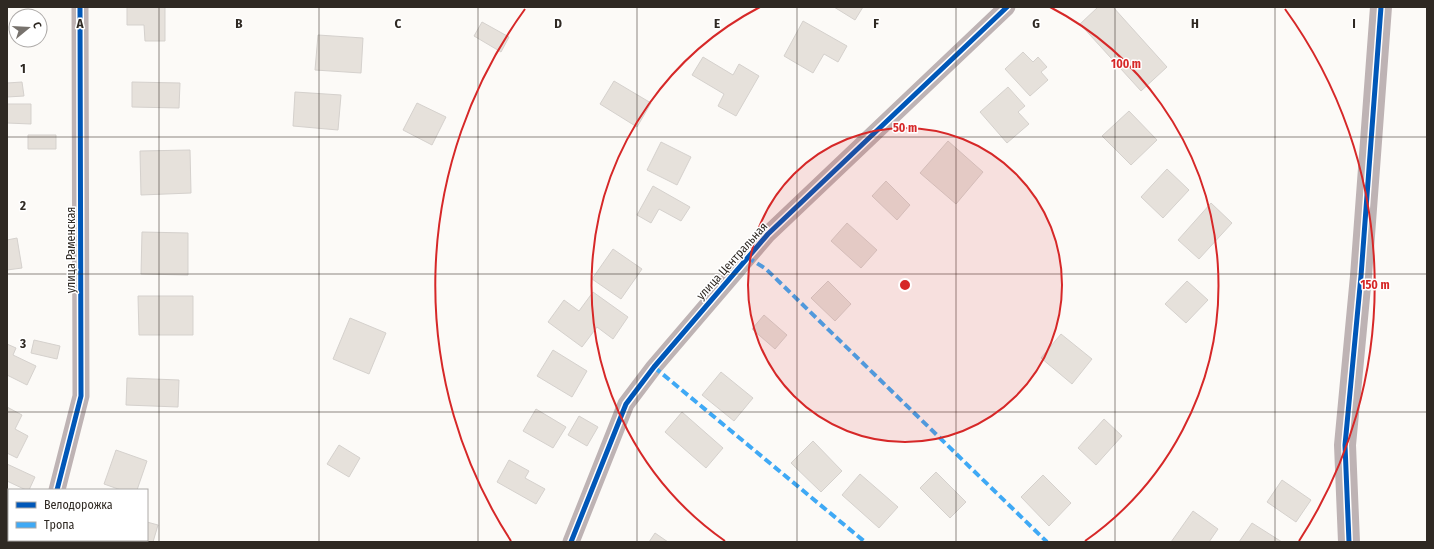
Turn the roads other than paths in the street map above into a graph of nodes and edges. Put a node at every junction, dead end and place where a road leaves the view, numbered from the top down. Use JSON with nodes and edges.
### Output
{"nodes":[{"id":1,"x":80,"y":7,"type":"edge"},
{"id":2,"x":1007,"y":7,"type":"edge"},
{"id":3,"x":1381,"y":7,"type":"edge"},
{"id":4,"x":57,"y":489,"type":"edge"},
{"id":5,"x":571,"y":542,"type":"edge"},
{"id":6,"x":1349,"y":542,"type":"edge"}],
"edges":[{"from":1,"to":4,"type":"street","name":"улица Раменская"},
{"from":2,"to":5,"type":"street","name":"улица Центральная"},
{"from":3,"to":6,"type":"street"}]}
